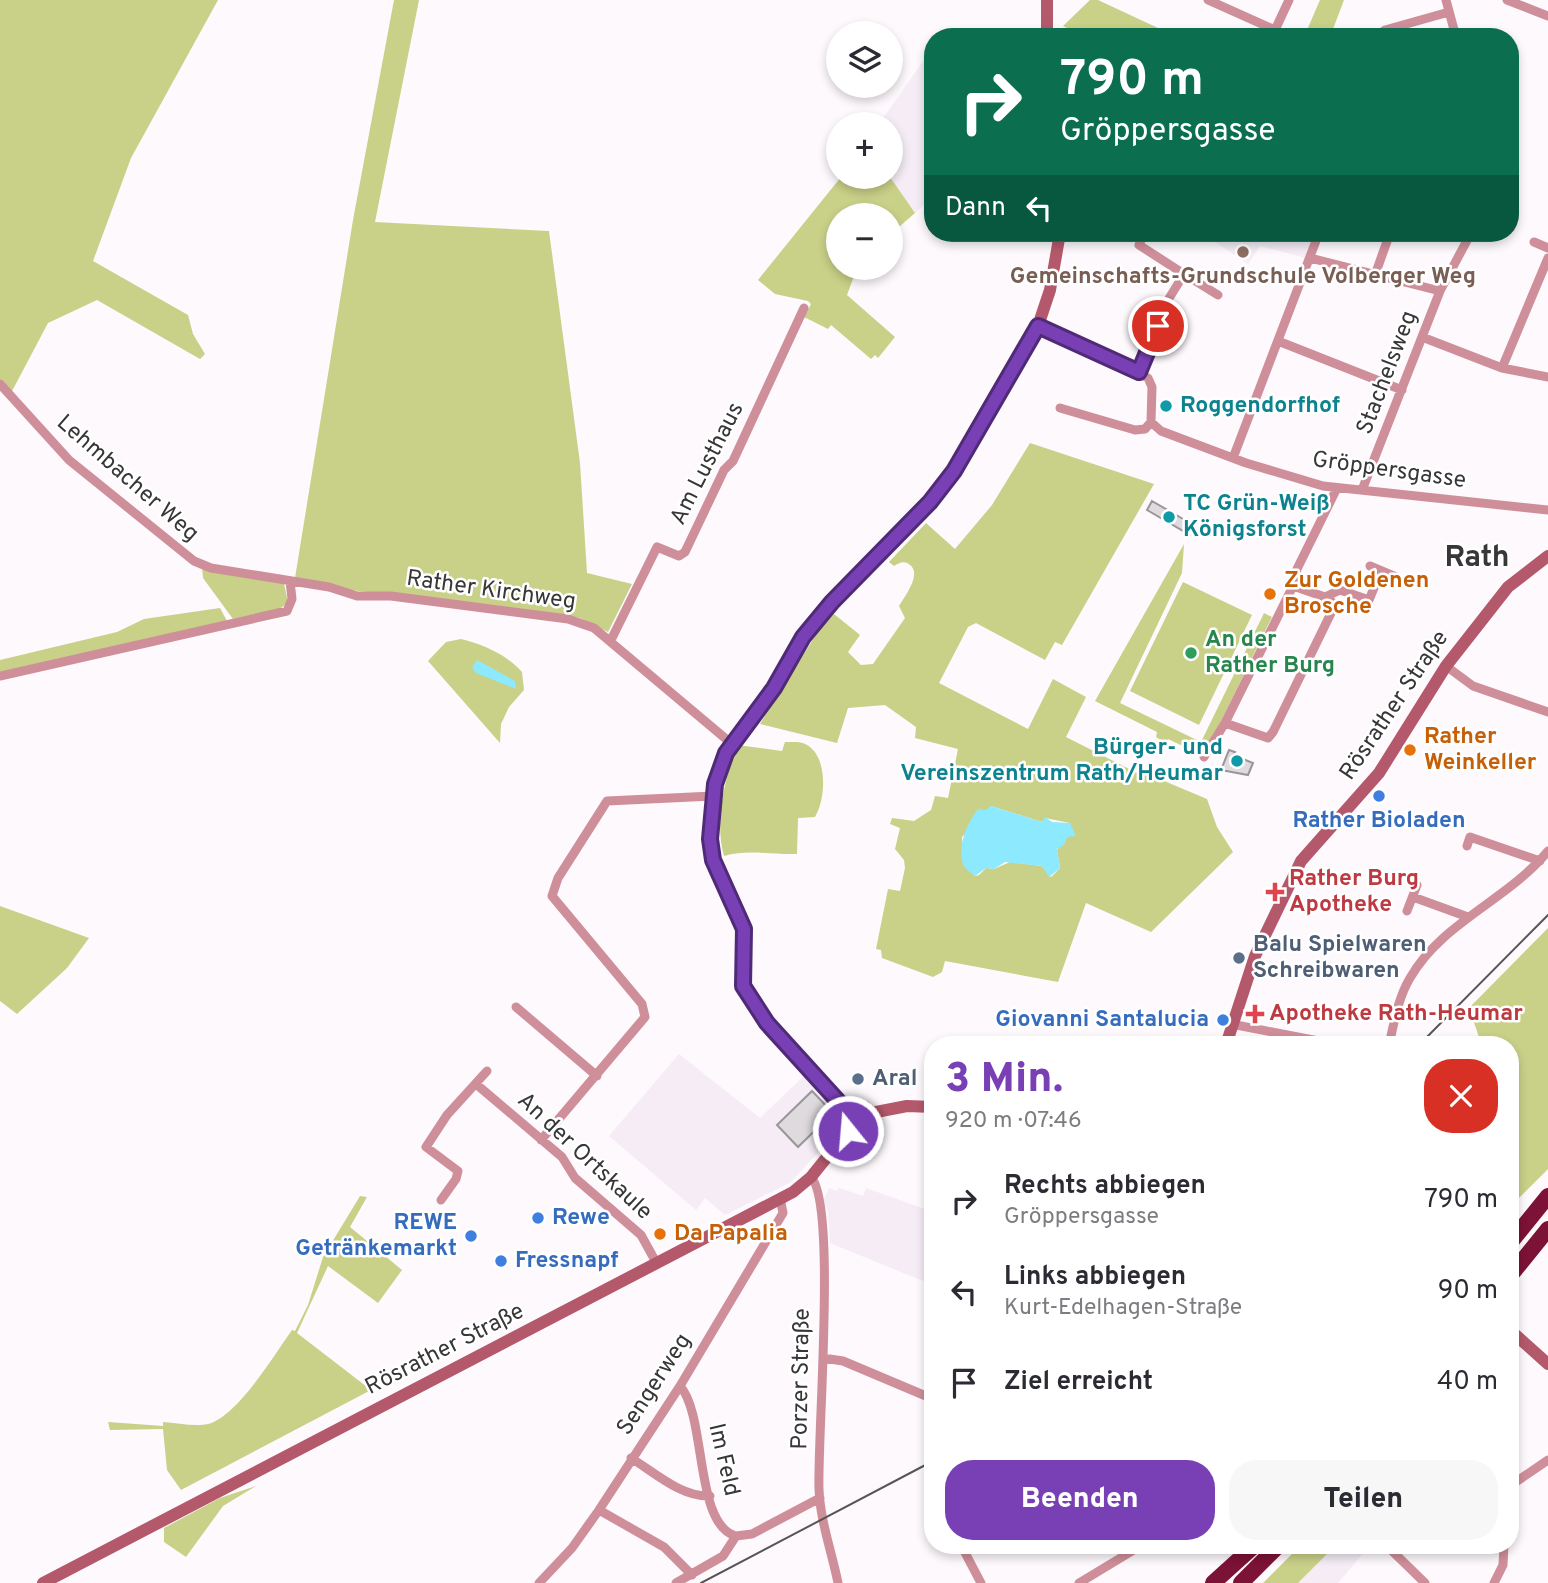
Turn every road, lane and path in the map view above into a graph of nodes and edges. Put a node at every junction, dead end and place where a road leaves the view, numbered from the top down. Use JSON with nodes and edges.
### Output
{"nodes":[{"id":1,"x":1046,"y":0,"type":"edge"},
{"id":2,"x":1208,"y":0,"type":"edge"},
{"id":3,"x":1289,"y":0,"type":"edge"},
{"id":4,"x":1446,"y":0,"type":"edge"},
{"id":5,"x":1507,"y":0,"type":"edge"},
{"id":6,"x":1449,"y":12,"type":"junction"},
{"id":7,"x":1548,"y":16,"type":"edge"},
{"id":8,"x":1047,"y":28,"type":"edge"},
{"id":9,"x":1271,"y":28,"type":"edge"},
{"id":10,"x":1276,"y":28,"type":"edge"},
{"id":11,"x":1392,"y":28,"type":"edge"},
{"id":12,"x":1453,"y":28,"type":"edge"},
{"id":13,"x":1058,"y":242,"type":"edge"},
{"id":14,"x":1140,"y":242,"type":"edge"},
{"id":15,"x":1316,"y":242,"type":"edge"},
{"id":16,"x":1387,"y":242,"type":"edge"},
{"id":17,"x":1466,"y":242,"type":"edge"},
{"id":18,"x":1534,"y":242,"type":"dead end"},
{"id":19,"x":1548,"y":248,"type":"edge"},
{"id":20,"x":1310,"y":258,"type":"junction"},
{"id":21,"x":1548,"y":258,"type":"edge"},
{"id":22,"x":1184,"y":274,"type":"junction"},
{"id":23,"x":1375,"y":275,"type":"junction"},
{"id":24,"x":1440,"y":291,"type":"junction"},
{"id":25,"x":1218,"y":295,"type":"dead end"},
{"id":26,"x":804,"y":309,"type":"dead end"},
{"id":27,"x":1038,"y":326,"type":"junction"},
{"id":28,"x":1422,"y":337,"type":"junction"},
{"id":29,"x":1278,"y":341,"type":"junction"},
{"id":30,"x":1502,"y":368,"type":"junction"},
{"id":31,"x":1139,"y":372,"type":"junction"},
{"id":32,"x":1548,"y":377,"type":"edge"},
{"id":33,"x":0,"y":384,"type":"edge"},
{"id":34,"x":1402,"y":390,"type":"junction"},
{"id":35,"x":1060,"y":408,"type":"dead end"},
{"id":36,"x":1151,"y":422,"type":"junction"},
{"id":37,"x":1233,"y":458,"type":"junction"},
{"id":38,"x":1337,"y":488,"type":"junction"},
{"id":39,"x":1362,"y":490,"type":"junction"},
{"id":40,"x":1548,"y":510,"type":"edge"},
{"id":41,"x":1548,"y":556,"type":"edge"},
{"id":42,"x":1370,"y":566,"type":"dead end"},
{"id":43,"x":1381,"y":571,"type":"junction"},
{"id":44,"x":1396,"y":577,"type":"dead end"},
{"id":45,"x":290,"y":581,"type":"junction"},
{"id":46,"x":1293,"y":586,"type":"junction"},
{"id":47,"x":329,"y":587,"type":"joint"},
{"id":48,"x":1325,"y":597,"type":"junction"},
{"id":49,"x":611,"y":640,"type":"junction"},
{"id":50,"x":1446,"y":666,"type":"junction"},
{"id":51,"x":0,"y":676,"type":"edge"},
{"id":52,"x":1548,"y":712,"type":"edge"},
{"id":53,"x":1225,"y":723,"type":"junction"},
{"id":54,"x":732,"y":744,"type":"junction"},
{"id":55,"x":1204,"y":757,"type":"dead end"},
{"id":56,"x":713,"y":796,"type":"junction"},
{"id":57,"x":1467,"y":846,"type":"dead end"},
{"id":58,"x":1548,"y":851,"type":"edge"},
{"id":59,"x":1540,"y":861,"type":"junction"},
{"id":60,"x":1417,"y":885,"type":"dead end"},
{"id":61,"x":1413,"y":897,"type":"junction"},
{"id":62,"x":1408,"y":911,"type":"dead end"},
{"id":63,"x":1468,"y":917,"type":"junction"},
{"id":64,"x":516,"y":1007,"type":"dead end"},
{"id":65,"x":1231,"y":1024,"type":"junction"},
{"id":66,"x":1228,"y":1036,"type":"edge"},
{"id":67,"x":1286,"y":1036,"type":"edge"},
{"id":68,"x":1392,"y":1036,"type":"edge"},
{"id":69,"x":487,"y":1071,"type":"dead end"},
{"id":70,"x":597,"y":1076,"type":"junction"},
{"id":71,"x":476,"y":1084,"type":"junction"},
{"id":72,"x":924,"y":1107,"type":"edge"},
{"id":73,"x":847,"y":1111,"type":"junction"},
{"id":74,"x":871,"y":1113,"type":"junction"},
{"id":75,"x":848,"y":1131,"type":"junction"},
{"id":76,"x":541,"y":1140,"type":"junction"},
{"id":77,"x":811,"y":1177,"type":"junction"},
{"id":78,"x":1548,"y":1196,"type":"edge"},
{"id":79,"x":780,"y":1198,"type":"junction"},
{"id":80,"x":441,"y":1200,"type":"dead end"},
{"id":81,"x":1548,"y":1229,"type":"edge"},
{"id":82,"x":1519,"y":1232,"type":"edge"},
{"id":83,"x":657,"y":1264,"type":"junction"},
{"id":84,"x":1519,"y":1265,"type":"edge"},
{"id":85,"x":1519,"y":1338,"type":"edge"},
{"id":86,"x":823,"y":1358,"type":"junction"},
{"id":87,"x":1548,"y":1364,"type":"edge"},
{"id":88,"x":680,"y":1385,"type":"junction"},
{"id":89,"x":924,"y":1392,"type":"edge"},
{"id":90,"x":631,"y":1458,"type":"junction"},
{"id":91,"x":1548,"y":1461,"type":"edge"},
{"id":92,"x":1519,"y":1480,"type":"edge"},
{"id":93,"x":710,"y":1496,"type":"junction"},
{"id":94,"x":820,"y":1498,"type":"junction"},
{"id":95,"x":598,"y":1510,"type":"junction"},
{"id":96,"x":736,"y":1536,"type":"junction"},
{"id":97,"x":966,"y":1554,"type":"edge"},
{"id":98,"x":1127,"y":1554,"type":"edge"},
{"id":99,"x":1245,"y":1554,"type":"edge"},
{"id":100,"x":1270,"y":1554,"type":"edge"},
{"id":101,"x":1395,"y":1554,"type":"edge"},
{"id":102,"x":1504,"y":1554,"type":"edge"},
{"id":103,"x":692,"y":1576,"type":"junction"},
{"id":104,"x":43,"y":1583,"type":"edge"},
{"id":105,"x":539,"y":1583,"type":"edge"},
{"id":106,"x":676,"y":1583,"type":"edge"},
{"id":107,"x":838,"y":1583,"type":"edge"},
{"id":108,"x":981,"y":1583,"type":"edge"},
{"id":109,"x":1079,"y":1583,"type":"edge"},
{"id":110,"x":1213,"y":1583,"type":"edge"},
{"id":111,"x":1241,"y":1583,"type":"edge"},
{"id":112,"x":1425,"y":1583,"type":"edge"},
{"id":113,"x":1494,"y":1583,"type":"edge"}],
"edges":[{"from":1,"to":8,"type":"main road"},
{"from":2,"to":9,"type":"street"},
{"from":3,"to":10,"type":"street"},
{"from":4,"to":6,"type":"street"},
{"from":5,"to":7,"type":"street"},
{"from":6,"to":11,"type":"street"},
{"from":6,"to":12,"type":"street"},
{"from":13,"to":27,"type":"main road"},
{"from":14,"to":22,"type":"street"},
{"from":15,"to":20,"type":"street"},
{"from":16,"to":23,"type":"street"},
{"from":17,"to":24,"type":"street","name":"Stachelsweg"},
{"from":18,"to":19,"type":"street"},
{"from":20,"to":23,"type":"street"},
{"from":20,"to":29,"type":"street"},
{"from":21,"to":30,"type":"street"},
{"from":22,"to":25,"type":"street"},
{"from":22,"to":31,"type":"street"},
{"from":23,"to":24,"type":"street"},
{"from":24,"to":28,"type":"street","name":"Stachelsweg"},
{"from":26,"to":49,"type":"street","name":"Am Lusthaus"},
{"from":27,"to":31,"type":"street"},
{"from":27,"to":54,"type":"main road"},
{"from":28,"to":30,"type":"street"},
{"from":28,"to":34,"type":"street","name":"Stachelsweg"},
{"from":29,"to":34,"type":"street"},
{"from":29,"to":37,"type":"street"},
{"from":30,"to":32,"type":"street"},
{"from":31,"to":36,"type":"street"},
{"from":33,"to":45,"type":"street","name":"Lehmbacher Weg"},
{"from":34,"to":39,"type":"street","name":"Stachelsweg"},
{"from":35,"to":36,"type":"street"},
{"from":36,"to":37,"type":"street","name":"Gröppersgasse"},
{"from":37,"to":38,"type":"street","name":"Gröppersgasse"},
{"from":38,"to":39,"type":"street","name":"Gröppersgasse"},
{"from":38,"to":46,"type":"street"},
{"from":39,"to":40,"type":"street","name":"Gröppersgasse"},
{"from":41,"to":50,"type":"main road","name":"Rösrather Straße"},
{"from":42,"to":43,"type":"street"},
{"from":43,"to":44,"type":"street"},
{"from":43,"to":48,"type":"street"},
{"from":45,"to":47,"type":"street","name":"Lehmbacher Weg"},
{"from":45,"to":51,"type":"street"},
{"from":46,"to":48,"type":"street"},
{"from":46,"to":53,"type":"street"},
{"from":47,"to":49,"type":"street","name":"Rather Kirchweg"},
{"from":48,"to":53,"type":"street"},
{"from":49,"to":54,"type":"street","name":"Rather Kirchweg"},
{"from":50,"to":52,"type":"street"},
{"from":50,"to":65,"type":"main road","name":"Rösrather Straße"},
{"from":53,"to":55,"type":"street"},
{"from":54,"to":56,"type":"main road"},
{"from":56,"to":70,"type":"street"},
{"from":56,"to":73,"type":"main road"},
{"from":57,"to":59,"type":"street"},
{"from":58,"to":59,"type":"street"},
{"from":59,"to":63,"type":"street"},
{"from":60,"to":61,"type":"street"},
{"from":61,"to":62,"type":"street"},
{"from":61,"to":63,"type":"street"},
{"from":63,"to":68,"type":"street"},
{"from":64,"to":70,"type":"street"},
{"from":65,"to":66,"type":"main road","name":"Rösrather Straße"},
{"from":65,"to":67,"type":"street"},
{"from":69,"to":71,"type":"street"},
{"from":70,"to":76,"type":"street"},
{"from":71,"to":76,"type":"street","name":"An der Ortskaule"},
{"from":71,"to":80,"type":"street"},
{"from":72,"to":74,"type":"main road"},
{"from":73,"to":74,"type":"main road"},
{"from":73,"to":75,"type":"main road"},
{"from":74,"to":75,"type":"main road"},
{"from":75,"to":77,"type":"main road","name":"Rösrather Straße"},
{"from":76,"to":83,"type":"street","name":"An der Ortskaule"},
{"from":77,"to":79,"type":"main road","name":"Rösrather Straße"},
{"from":77,"to":86,"type":"street","name":"Porzer Straße"},
{"from":78,"to":82,"type":"highway"},
{"from":79,"to":83,"type":"main road","name":"Rösrather Straße"},
{"from":79,"to":88,"type":"street","name":"Sengerweg"},
{"from":81,"to":84,"type":"highway"},
{"from":83,"to":104,"type":"main road","name":"Rösrather Straße"},
{"from":85,"to":87,"type":"main road"},
{"from":86,"to":89,"type":"street"},
{"from":86,"to":94,"type":"street","name":"Porzer Straße"},
{"from":88,"to":90,"type":"street","name":"Sengerweg"},
{"from":88,"to":93,"type":"street","name":"Im Feld"},
{"from":90,"to":93,"type":"street"},
{"from":90,"to":95,"type":"street","name":"Sengerweg"},
{"from":91,"to":92,"type":"street"},
{"from":93,"to":96,"type":"street","name":"Im Feld"},
{"from":94,"to":96,"type":"street"},
{"from":94,"to":107,"type":"street","name":"Porzer Straße"},
{"from":95,"to":103,"type":"street"},
{"from":95,"to":105,"type":"street","name":"Sengerweg"},
{"from":96,"to":103,"type":"street"},
{"from":97,"to":108,"type":"street"},
{"from":98,"to":109,"type":"street"},
{"from":99,"to":110,"type":"highway"},
{"from":100,"to":111,"type":"highway"},
{"from":101,"to":112,"type":"street"},
{"from":102,"to":113,"type":"street"},
{"from":103,"to":106,"type":"street"}]}
